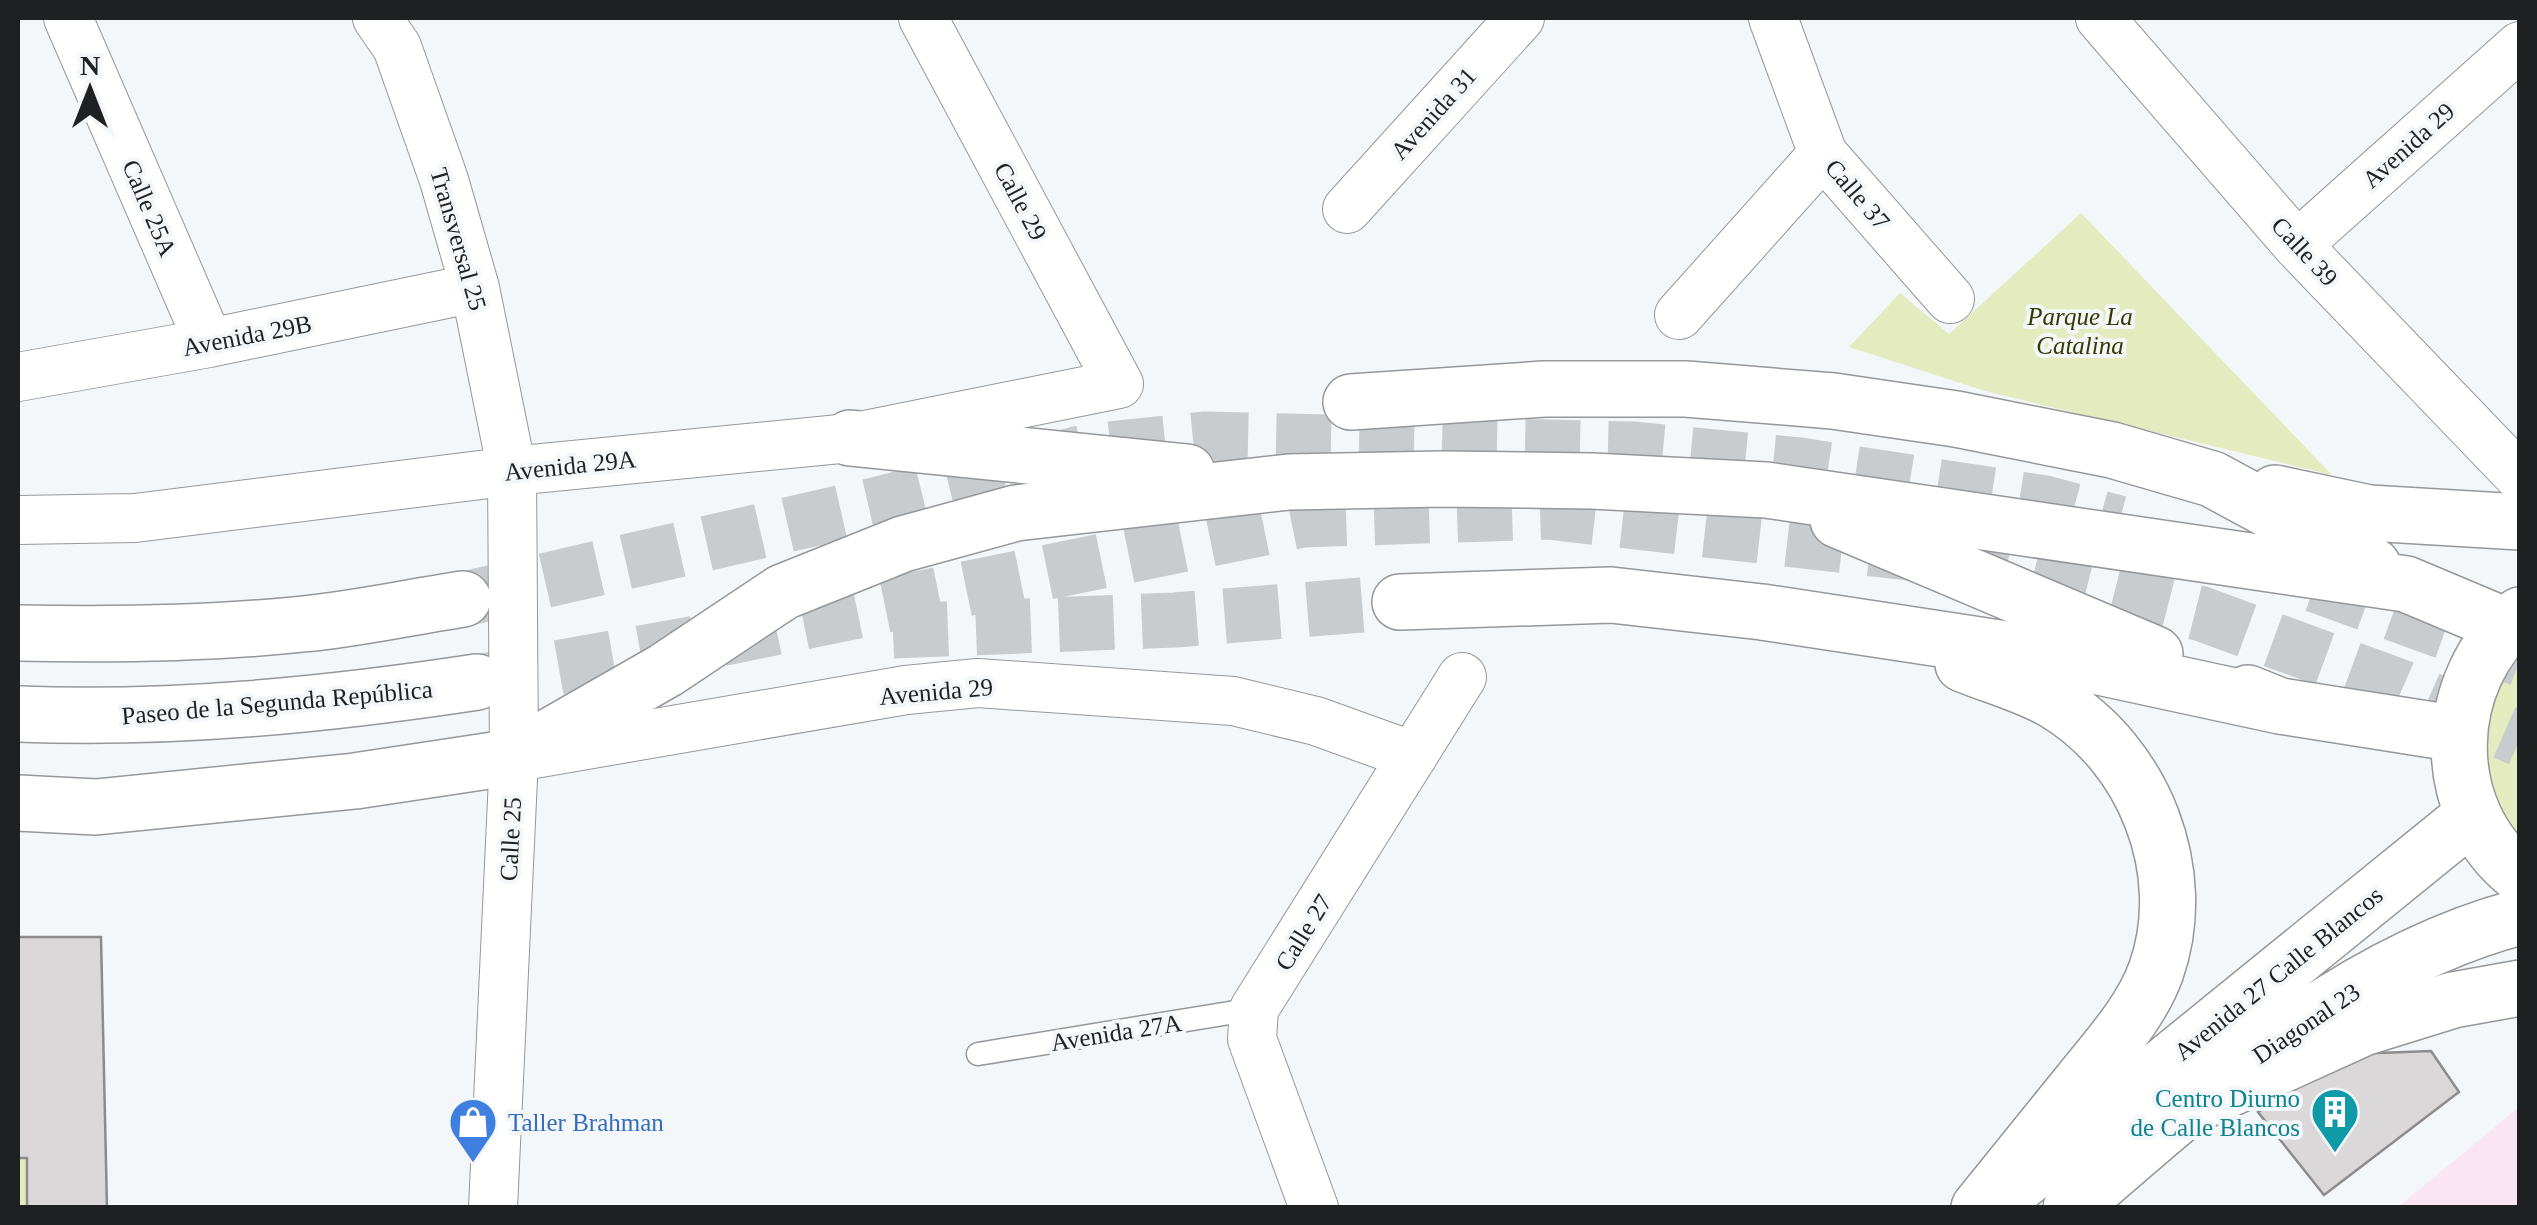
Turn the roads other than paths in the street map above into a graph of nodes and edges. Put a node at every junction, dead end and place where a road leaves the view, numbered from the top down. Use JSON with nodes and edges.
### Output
{"nodes":[{"id":1,"x":68,"y":18,"type":"edge"},
{"id":2,"x":378,"y":18,"type":"edge"},
{"id":3,"x":922,"y":18,"type":"edge"},
{"id":4,"x":1520,"y":18,"type":"edge"},
{"id":5,"x":1773,"y":18,"type":"edge"},
{"id":6,"x":2100,"y":18,"type":"edge"},
{"id":7,"x":2520,"y":46,"type":"edge"},
{"id":8,"x":1823,"y":154,"type":"junction"},
{"id":9,"x":1347,"y":209,"type":"dead end"},
{"id":10,"x":2297,"y":245,"type":"junction"},
{"id":11,"x":475,"y":288,"type":"junction"},
{"id":12,"x":1950,"y":299,"type":"dead end"},
{"id":13,"x":1679,"y":315,"type":"dead end"},
{"id":14,"x":209,"y":344,"type":"junction"},
{"id":15,"x":18,"y":378,"type":"edge"},
{"id":16,"x":1118,"y":384,"type":"joint"},
{"id":17,"x":1352,"y":402,"type":"dead end"},
{"id":18,"x":850,"y":438,"type":"junction"},
{"id":19,"x":512,"y":470,"type":"junction"},
{"id":20,"x":2520,"y":476,"type":"edge"},
{"id":21,"x":2212,"y":479,"type":"junction"},
{"id":22,"x":1289,"y":482,"type":"junction"},
{"id":23,"x":1766,"y":490,"type":"junction"},
{"id":24,"x":18,"y":520,"type":"edge"},
{"id":25,"x":2520,"y":522,"type":"edge"},
{"id":26,"x":2406,"y":584,"type":"junction"},
{"id":27,"x":464,"y":599,"type":"tunnel mouth"},
{"id":28,"x":1400,"y":602,"type":"tunnel mouth"},
{"id":29,"x":2513,"y":620,"type":"edge"},
{"id":30,"x":1886,"y":632,"type":"junction"},
{"id":31,"x":18,"y":634,"type":"edge"},
{"id":32,"x":1462,"y":677,"type":"dead end"},
{"id":33,"x":477,"y":682,"type":"tunnel mouth"},
{"id":34,"x":2280,"y":706,"type":"junction"},
{"id":35,"x":18,"y":714,"type":"edge"},
{"id":36,"x":2458,"y":734,"type":"junction"},
{"id":37,"x":1414,"y":756,"type":"junction"},
{"id":38,"x":514,"y":757,"type":"junction"},
{"id":39,"x":18,"y":803,"type":"edge"},
{"id":40,"x":2473,"y":814,"type":"junction"},
{"id":41,"x":2520,"y":875,"type":"edge"},
{"id":42,"x":2520,"y":917,"type":"edge"},
{"id":43,"x":2520,"y":988,"type":"edge"},
{"id":44,"x":1254,"y":1009,"type":"junction"},
{"id":45,"x":978,"y":1054,"type":"dead end"},
{"id":46,"x":2186,"y":1108,"type":"junction"},
{"id":47,"x":494,"y":1208,"type":"edge"},
{"id":48,"x":1314,"y":1208,"type":"edge"},
{"id":49,"x":1979,"y":1208,"type":"edge"},
{"id":50,"x":1990,"y":1208,"type":"edge"},
{"id":51,"x":2071,"y":1208,"type":"edge"}],
"edges":[{"from":1,"to":14,"type":"street","name":"Calle 25A"},
{"from":2,"to":11,"type":"street","name":"Transversal 25"},
{"from":3,"to":16,"type":"street","name":"Calle 29"},
{"from":4,"to":9,"type":"street","name":"Avenida 31"},
{"from":5,"to":8,"type":"street","name":"Calle 37"},
{"from":6,"to":10,"type":"street","name":"Calle 39"},
{"from":7,"to":10,"type":"street","name":"Avenida 29"},
{"from":8,"to":12,"type":"street","name":"Calle 37"},
{"from":8,"to":13,"type":"street"},
{"from":10,"to":20,"type":"street","name":"Calle 39"},
{"from":11,"to":14,"type":"street","name":"Avenida 29B"},
{"from":11,"to":19,"type":"street","name":"Transversal 25"},
{"from":14,"to":15,"type":"street","name":"Avenida 29B"},
{"from":16,"to":18,"type":"street","name":"Avenida 29A"},
{"from":17,"to":21,"type":"main road"},
{"from":18,"to":19,"type":"street","name":"Avenida 29A"},
{"from":18,"to":22,"type":"main road"},
{"from":19,"to":24,"type":"street","name":"Avenida 29A"},
{"from":19,"to":38,"type":"street","name":"Calle 25"},
{"from":21,"to":25,"type":"main road"},
{"from":21,"to":26,"type":"main road"},
{"from":22,"to":23,"type":"main road"},
{"from":22,"to":38,"type":"main road"},
{"from":23,"to":26,"type":"main road"},
{"from":23,"to":34,"type":"main road"},
{"from":26,"to":29,"type":"main road"},
{"from":27,"to":31,"type":"main road"},
{"from":28,"to":30,"type":"main road"},
{"from":29,"to":36,"type":"main road"},
{"from":30,"to":34,"type":"main road"},
{"from":30,"to":49,"type":"main road"},
{"from":32,"to":37,"type":"street","name":"Calle 27"},
{"from":33,"to":35,"type":"main road","name":"Paseo de la Segunda República"},
{"from":34,"to":36,"type":"main road"},
{"from":36,"to":40,"type":"main road"},
{"from":37,"to":38,"type":"street","name":"Avenida 29"},
{"from":37,"to":44,"type":"street","name":"Calle 27"},
{"from":38,"to":39,"type":"main road"},
{"from":38,"to":47,"type":"street","name":"Calle 25"},
{"from":40,"to":41,"type":"main road"},
{"from":40,"to":50,"type":"main road","name":"Avenida 27 Calle Blancos"},
{"from":42,"to":46,"type":"main road","name":"Diagonal 23"},
{"from":43,"to":46,"type":"main road"},
{"from":44,"to":45,"type":"lane","name":"Avenida 27A"},
{"from":44,"to":48,"type":"street"},
{"from":46,"to":51,"type":"main road","name":"Diagonal 23"}]}
